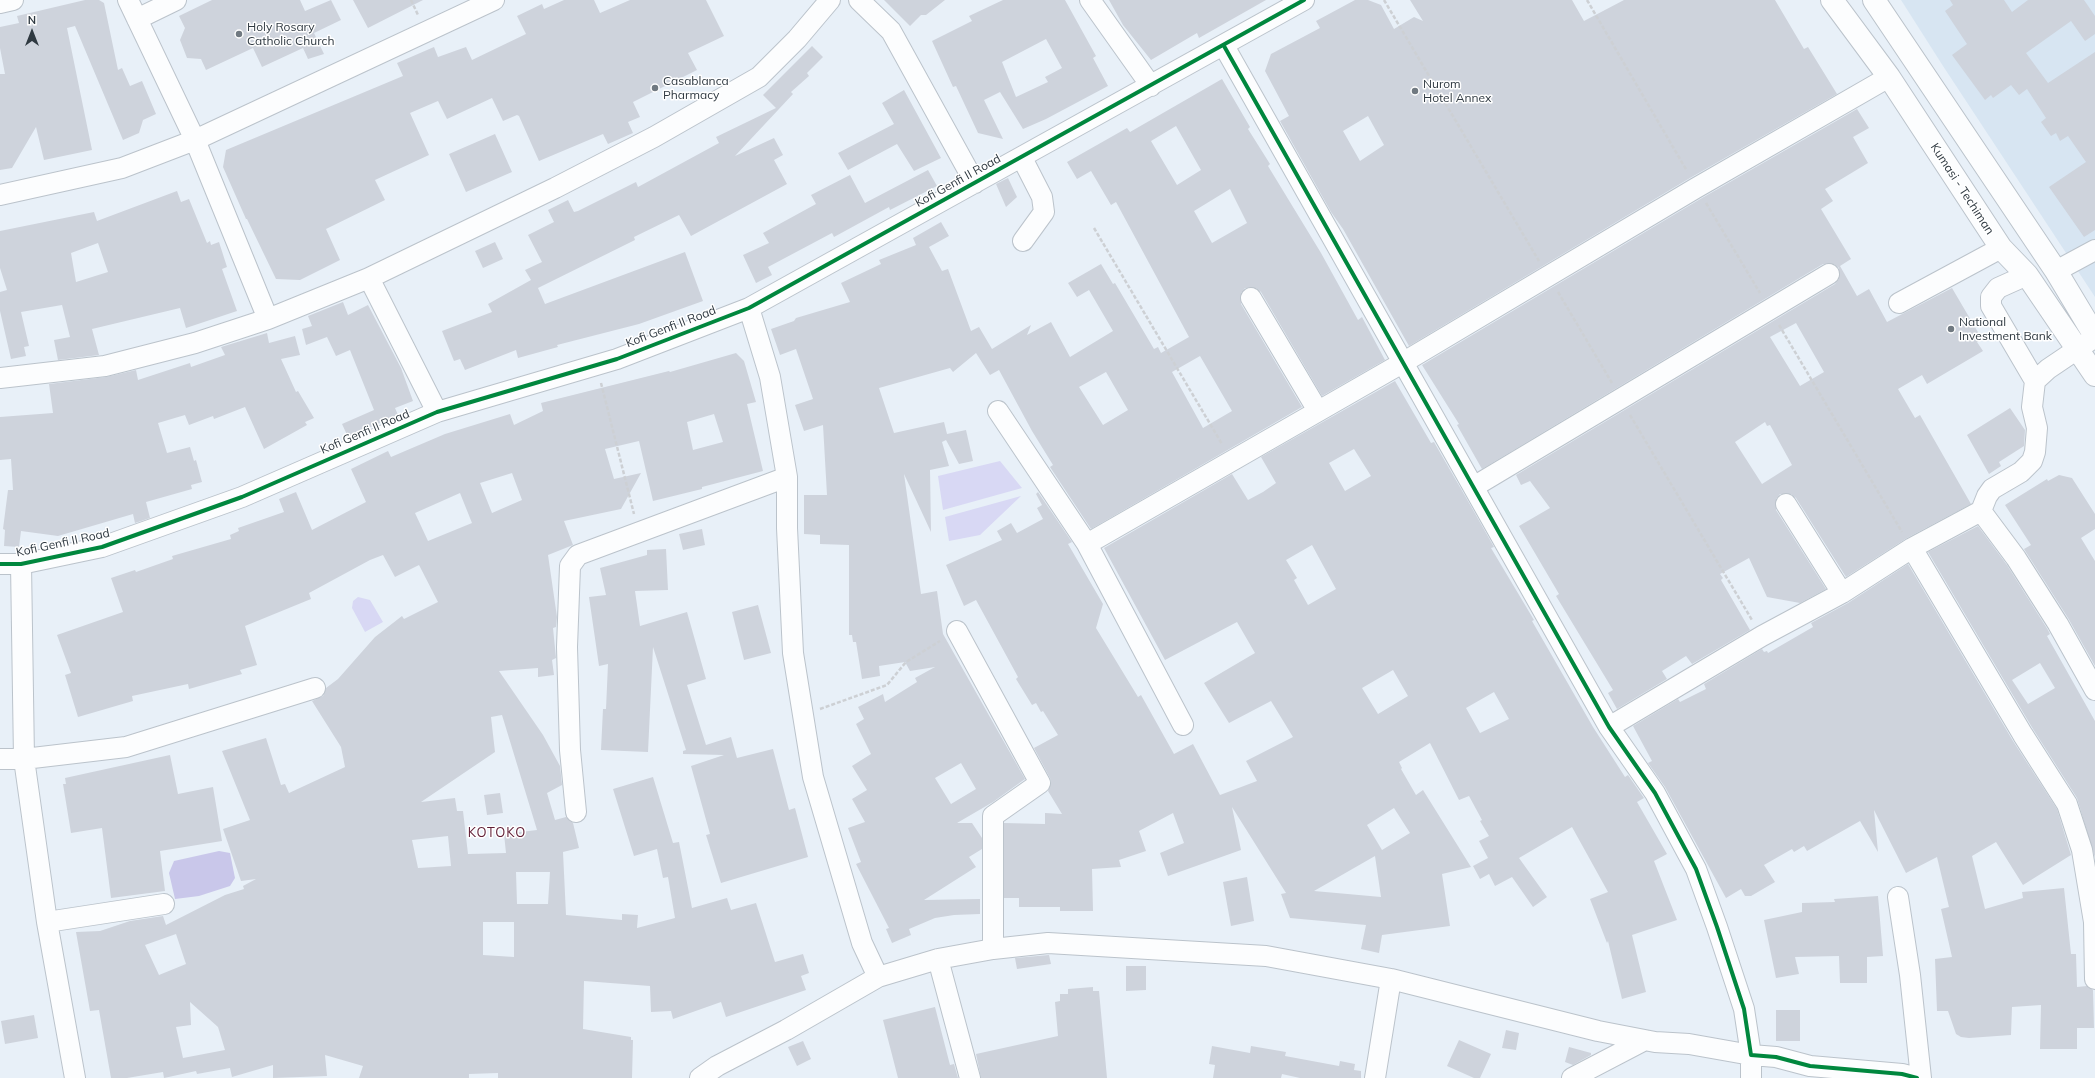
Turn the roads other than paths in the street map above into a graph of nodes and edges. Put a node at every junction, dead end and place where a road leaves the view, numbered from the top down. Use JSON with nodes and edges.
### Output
{"nodes":[{"id":1,"x":12,"y":0,"type":"edge"},
{"id":2,"x":128,"y":0,"type":"edge"},
{"id":3,"x":176,"y":0,"type":"edge"},
{"id":4,"x":494,"y":0,"type":"edge"},
{"id":5,"x":830,"y":0,"type":"edge"},
{"id":6,"x":859,"y":0,"type":"edge"},
{"id":7,"x":1090,"y":0,"type":"edge"},
{"id":8,"x":1304,"y":0,"type":"edge"},
{"id":9,"x":1832,"y":0,"type":"edge"},
{"id":10,"x":1874,"y":0,"type":"edge"},
{"id":11,"x":0,"y":3,"type":"edge"},
{"id":12,"x":137,"y":20,"type":"junction"},
{"id":13,"x":1224,"y":46,"type":"junction"},
{"id":14,"x":1889,"y":77,"type":"junction"},
{"id":15,"x":1151,"y":86,"type":"junction"},
{"id":16,"x":195,"y":140,"type":"junction"},
{"id":17,"x":1022,"y":158,"type":"junction"},
{"id":18,"x":975,"y":183,"type":"junction"},
{"id":19,"x":0,"y":195,"type":"edge"},
{"id":20,"x":1023,"y":241,"type":"dead end"},
{"id":21,"x":2001,"y":248,"type":"junction"},
{"id":22,"x":2095,"y":250,"type":"edge"},
{"id":23,"x":2056,"y":271,"type":"junction"},
{"id":24,"x":1829,"y":274,"type":"dead end"},
{"id":25,"x":2027,"y":275,"type":"junction"},
{"id":26,"x":369,"y":278,"type":"junction"},
{"id":27,"x":1251,"y":298,"type":"dead end"},
{"id":28,"x":1899,"y":303,"type":"dead end"},
{"id":29,"x":749,"y":308,"type":"junction"},
{"id":30,"x":268,"y":319,"type":"junction"},
{"id":31,"x":2089,"y":341,"type":"edge"},
{"id":32,"x":1404,"y":362,"type":"junction"},
{"id":33,"x":2095,"y":375,"type":"edge"},
{"id":34,"x":0,"y":378,"type":"edge"},
{"id":35,"x":2035,"y":381,"type":"junction"},
{"id":36,"x":998,"y":411,"type":"dead end"},
{"id":37,"x":1318,"y":411,"type":"junction"},
{"id":38,"x":437,"y":412,"type":"junction"},
{"id":39,"x":787,"y":477,"type":"junction"},
{"id":40,"x":1474,"y":486,"type":"junction"},
{"id":41,"x":1786,"y":504,"type":"dead end"},
{"id":42,"x":1981,"y":512,"type":"junction"},
{"id":43,"x":1087,"y":544,"type":"junction"},
{"id":44,"x":1912,"y":548,"type":"junction"},
{"id":45,"x":0,"y":564,"type":"edge"},
{"id":46,"x":21,"y":564,"type":"junction"},
{"id":47,"x":1842,"y":593,"type":"junction"},
{"id":48,"x":956,"y":631,"type":"road end"},
{"id":49,"x":315,"y":688,"type":"dead end"},
{"id":50,"x":2095,"y":690,"type":"edge"},
{"id":51,"x":1183,"y":725,"type":"dead end"},
{"id":52,"x":1609,"y":727,"type":"junction"},
{"id":53,"x":0,"y":759,"type":"edge"},
{"id":54,"x":24,"y":759,"type":"junction"},
{"id":55,"x":576,"y":812,"type":"dead end"},
{"id":56,"x":1898,"y":897,"type":"dead end"},
{"id":57,"x":164,"y":904,"type":"dead end"},
{"id":58,"x":47,"y":922,"type":"junction"},
{"id":59,"x":992,"y":949,"type":"junction"},
{"id":60,"x":938,"y":959,"type":"junction"},
{"id":61,"x":878,"y":977,"type":"junction"},
{"id":62,"x":1391,"y":979,"type":"junction"},
{"id":63,"x":2095,"y":979,"type":"edge"},
{"id":64,"x":1644,"y":1040,"type":"junction"},
{"id":65,"x":1751,"y":1055,"type":"junction"},
{"id":66,"x":75,"y":1078,"type":"edge"},
{"id":67,"x":700,"y":1078,"type":"edge"},
{"id":68,"x":970,"y":1078,"type":"edge"},
{"id":69,"x":1375,"y":1078,"type":"edge"},
{"id":70,"x":1572,"y":1078,"type":"edge"},
{"id":71,"x":1751,"y":1078,"type":"edge"},
{"id":72,"x":1917,"y":1078,"type":"edge"},
{"id":73,"x":1921,"y":1078,"type":"edge"}],
"edges":[{"from":1,"to":11,"type":"street"},
{"from":2,"to":12,"type":"street"},
{"from":3,"to":12,"type":"street"},
{"from":4,"to":16,"type":"street"},
{"from":5,"to":26,"type":"street"},
{"from":6,"to":18,"type":"street"},
{"from":7,"to":15,"type":"street"},
{"from":8,"to":13,"type":"street","name":"Kofi Genfi II Road"},
{"from":9,"to":14,"type":"highway","name":"Kumasi - Techiman"},
{"from":10,"to":23,"type":"highway"},
{"from":12,"to":16,"type":"street"},
{"from":13,"to":15,"type":"street","name":"Kofi Genfi II Road"},
{"from":13,"to":32,"type":"street"},
{"from":14,"to":21,"type":"highway","name":"Kumasi - Techiman"},
{"from":14,"to":32,"type":"street"},
{"from":15,"to":17,"type":"street","name":"Kofi Genfi II Road"},
{"from":16,"to":19,"type":"street"},
{"from":16,"to":30,"type":"street"},
{"from":17,"to":18,"type":"street","name":"Kofi Genfi II Road"},
{"from":17,"to":20,"type":"street"},
{"from":18,"to":29,"type":"street","name":"Kofi Genfi II Road"},
{"from":21,"to":25,"type":"highway","name":"Kumasi - Techiman"},
{"from":21,"to":28,"type":"street"},
{"from":22,"to":23,"type":"street"},
{"from":23,"to":31,"type":"highway"},
{"from":24,"to":40,"type":"street"},
{"from":25,"to":31,"type":"highway","name":"Kumasi - Techiman"},
{"from":25,"to":35,"type":"street"},
{"from":26,"to":30,"type":"street"},
{"from":26,"to":38,"type":"street"},
{"from":27,"to":37,"type":"street"},
{"from":29,"to":38,"type":"street","name":"Kofi Genfi II Road"},
{"from":29,"to":39,"type":"street"},
{"from":30,"to":34,"type":"street"},
{"from":31,"to":33,"type":"highway","name":"Kumasi - Techiman"},
{"from":31,"to":35,"type":"street"},
{"from":32,"to":37,"type":"street"},
{"from":32,"to":40,"type":"street"},
{"from":35,"to":42,"type":"street"},
{"from":36,"to":43,"type":"street"},
{"from":37,"to":43,"type":"street"},
{"from":38,"to":46,"type":"street","name":"Kofi Genfi II Road"},
{"from":39,"to":55,"type":"street"},
{"from":39,"to":61,"type":"street"},
{"from":40,"to":52,"type":"street"},
{"from":41,"to":47,"type":"street"},
{"from":42,"to":44,"type":"street"},
{"from":42,"to":50,"type":"street"},
{"from":43,"to":51,"type":"street"},
{"from":44,"to":47,"type":"street"},
{"from":44,"to":63,"type":"street"},
{"from":45,"to":46,"type":"street","name":"Kofi Genfi II Road"},
{"from":46,"to":54,"type":"street"},
{"from":47,"to":52,"type":"street"},
{"from":48,"to":59,"type":"street"},
{"from":49,"to":54,"type":"street"},
{"from":52,"to":65,"type":"street"},
{"from":53,"to":54,"type":"street"},
{"from":54,"to":58,"type":"street"},
{"from":56,"to":73,"type":"street"},
{"from":57,"to":58,"type":"street"},
{"from":58,"to":66,"type":"street"},
{"from":59,"to":60,"type":"street"},
{"from":59,"to":62,"type":"street"},
{"from":60,"to":61,"type":"street"},
{"from":60,"to":68,"type":"street"},
{"from":61,"to":67,"type":"street"},
{"from":62,"to":64,"type":"street"},
{"from":62,"to":69,"type":"street"},
{"from":64,"to":65,"type":"street"},
{"from":64,"to":70,"type":"street"},
{"from":65,"to":71,"type":"street"},
{"from":65,"to":72,"type":"street"}]}
